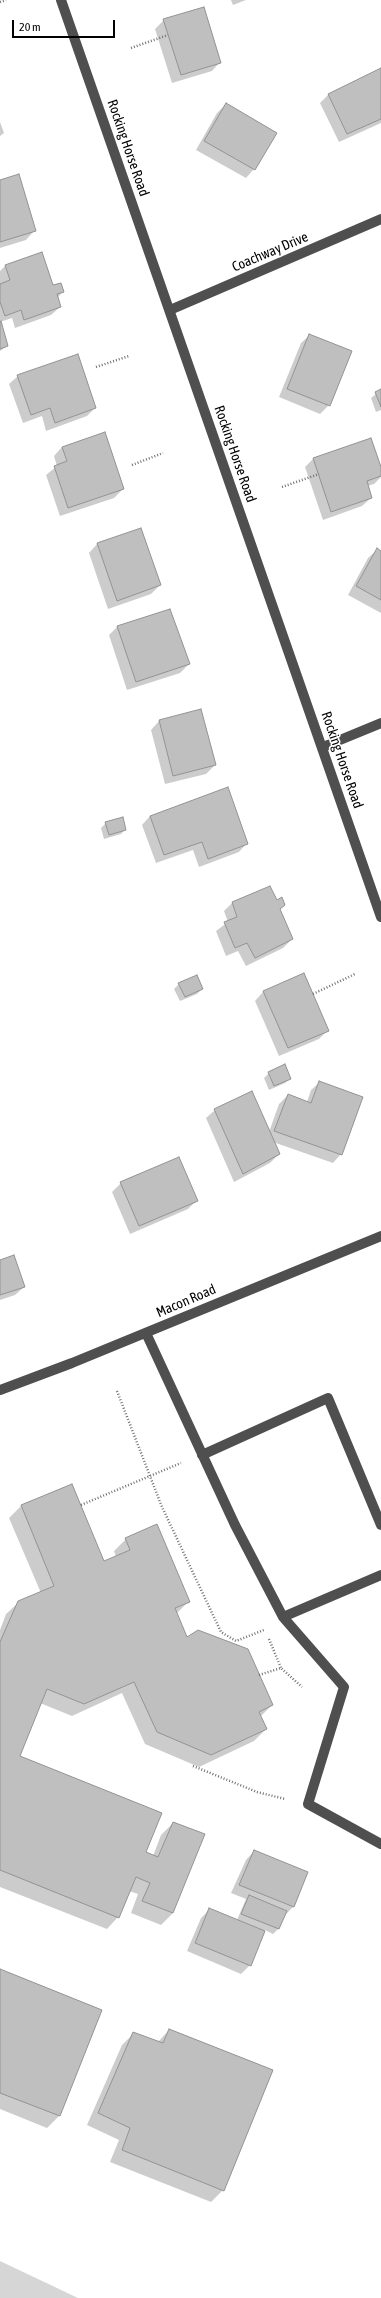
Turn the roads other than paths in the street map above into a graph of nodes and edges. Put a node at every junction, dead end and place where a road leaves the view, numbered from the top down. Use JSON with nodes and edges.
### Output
{"nodes":[{"id":1,"x":61,"y":0,"type":"edge"},
{"id":2,"x":381,"y":219,"type":"edge"},
{"id":3,"x":170,"y":310,"type":"junction"},
{"id":4,"x":381,"y":722,"type":"edge"},
{"id":5,"x":322,"y":747,"type":"junction"},
{"id":6,"x":381,"y":917,"type":"edge"},
{"id":7,"x":381,"y":1236,"type":"edge"},
{"id":8,"x":146,"y":1333,"type":"junction"},
{"id":9,"x":0,"y":1390,"type":"edge"},
{"id":10,"x":202,"y":1455,"type":"junction"},
{"id":11,"x":381,"y":1525,"type":"edge"},
{"id":12,"x":381,"y":1575,"type":"edge"},
{"id":13,"x":283,"y":1617,"type":"junction"},
{"id":14,"x":381,"y":1844,"type":"edge"}],
"edges":[{"from":1,"to":3,"type":"street","name":"Rocking Horse Road"},
{"from":2,"to":3,"type":"street","name":"Coachway Drive"},
{"from":3,"to":5,"type":"street","name":"Rocking Horse Road"},
{"from":4,"to":5,"type":"street"},
{"from":5,"to":6,"type":"street","name":"Rocking Horse Road"},
{"from":7,"to":8,"type":"street","name":"Macon Road"},
{"from":8,"to":9,"type":"street","name":"Macon Road"},
{"from":8,"to":10,"type":"street"},
{"from":10,"to":11,"type":"street"},
{"from":10,"to":13,"type":"street"},
{"from":12,"to":13,"type":"street"},
{"from":13,"to":14,"type":"street"}]}
